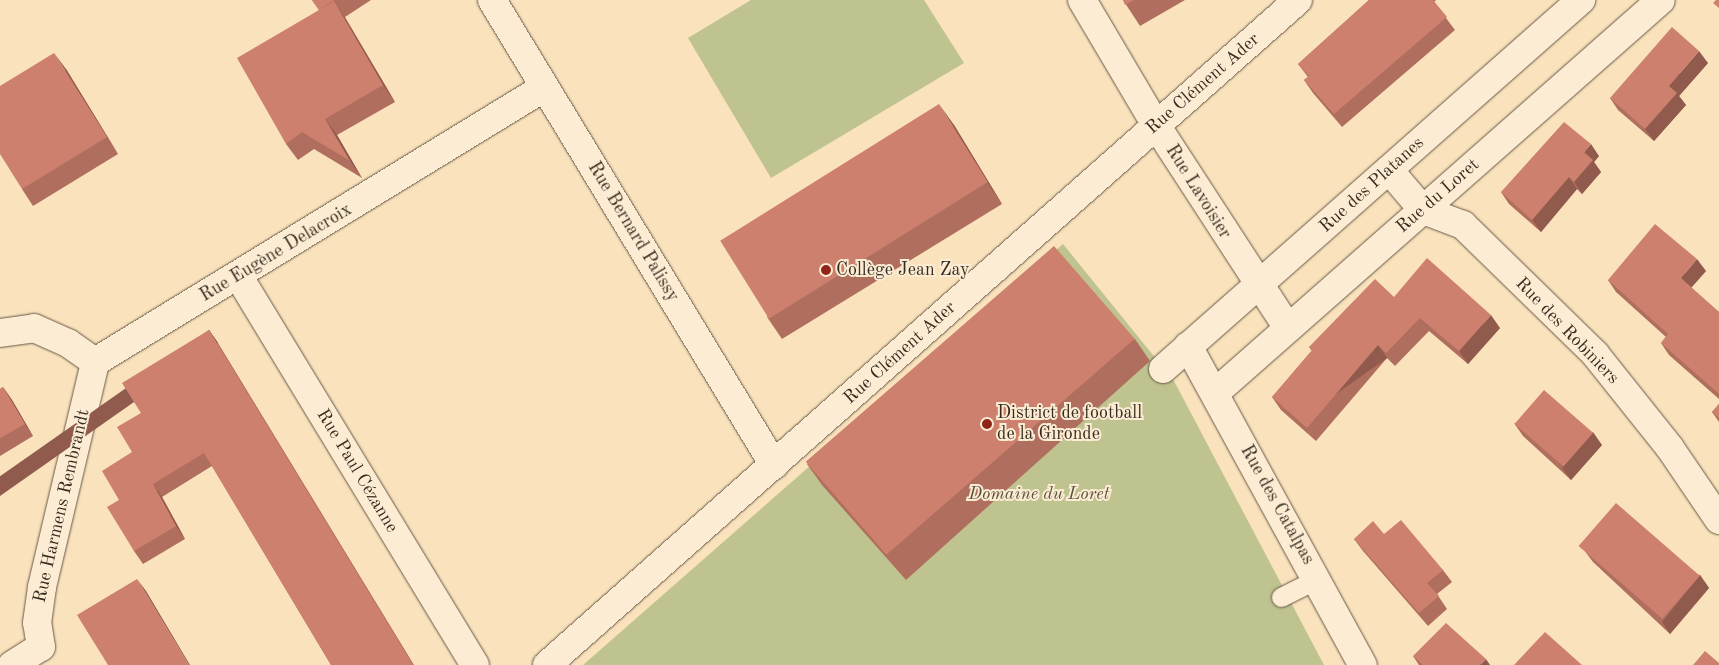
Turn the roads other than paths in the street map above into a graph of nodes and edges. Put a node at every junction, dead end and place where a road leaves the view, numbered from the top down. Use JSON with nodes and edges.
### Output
{"nodes":[{"id":1,"x":492,"y":0,"type":"edge"},
{"id":2,"x":1082,"y":0,"type":"edge"},
{"id":3,"x":1298,"y":0,"type":"edge"},
{"id":4,"x":1581,"y":0,"type":"edge"},
{"id":5,"x":1661,"y":0,"type":"edge"},
{"id":6,"x":545,"y":87,"type":"junction"},
{"id":7,"x":1156,"y":125,"type":"junction"},
{"id":8,"x":1388,"y":170,"type":"junction"},
{"id":9,"x":1423,"y":210,"type":"junction"},
{"id":10,"x":239,"y":277,"type":"junction"},
{"id":11,"x":1257,"y":286,"type":"junction"},
{"id":12,"x":1288,"y":328,"type":"junction"},
{"id":13,"x":0,"y":333,"type":"edge"},
{"id":14,"x":1188,"y":346,"type":"junction"},
{"id":15,"x":95,"y":362,"type":"junction"},
{"id":16,"x":1163,"y":369,"type":"dead end"},
{"id":17,"x":1216,"y":393,"type":"junction"},
{"id":18,"x":774,"y":465,"type":"junction"},
{"id":19,"x":1719,"y":520,"type":"edge"},
{"id":20,"x":1316,"y":579,"type":"junction"},
{"id":21,"x":1280,"y":597,"type":"dead end"},
{"id":22,"x":47,"y":656,"type":"edge"},
{"id":23,"x":12,"y":665,"type":"edge"},
{"id":24,"x":475,"y":665,"type":"edge"},
{"id":25,"x":547,"y":665,"type":"edge"},
{"id":26,"x":1364,"y":665,"type":"edge"}],
"edges":[{"from":1,"to":6,"type":"street","name":"Rue Bernard Palissy"},
{"from":2,"to":7,"type":"street","name":"Rue Lavoisier"},
{"from":3,"to":7,"type":"street","name":"Rue Clément Ader"},
{"from":4,"to":8,"type":"street","name":"Rue des Platanes"},
{"from":5,"to":9,"type":"street","name":"Rue du Loret"},
{"from":6,"to":10,"type":"street","name":"Rue Eugène Delacroix"},
{"from":6,"to":18,"type":"street","name":"Rue Bernard Palissy"},
{"from":7,"to":11,"type":"street","name":"Rue Lavoisier"},
{"from":7,"to":18,"type":"street","name":"Rue Clément Ader"},
{"from":8,"to":9,"type":"street","name":"Rue des Robiniers"},
{"from":8,"to":11,"type":"street","name":"Rue des Platanes"},
{"from":9,"to":12,"type":"street","name":"Rue du Loret"},
{"from":9,"to":19,"type":"street","name":"Rue des Robiniers"},
{"from":10,"to":15,"type":"street","name":"Rue Eugène Delacroix"},
{"from":10,"to":24,"type":"street","name":"Rue Paul Cézanne"},
{"from":11,"to":12,"type":"street","name":"Rue Lavoisier"},
{"from":11,"to":14,"type":"street","name":"Rue des Platanes"},
{"from":12,"to":17,"type":"street","name":"Rue du Loret"},
{"from":13,"to":15,"type":"street"},
{"from":14,"to":16,"type":"street","name":"Rue des Platanes"},
{"from":14,"to":17,"type":"street","name":"Rue des Catalpas"},
{"from":15,"to":22,"type":"street","name":"Rue Harmens Rembrandt"},
{"from":17,"to":20,"type":"street","name":"Rue des Catalpas"},
{"from":18,"to":25,"type":"street","name":"Rue Clément Ader"},
{"from":20,"to":21,"type":"lane"},
{"from":20,"to":26,"type":"street","name":"Rue des Catalpas"},
{"from":22,"to":23,"type":"street","name":"Rue Harmens Rembrandt"}]}
